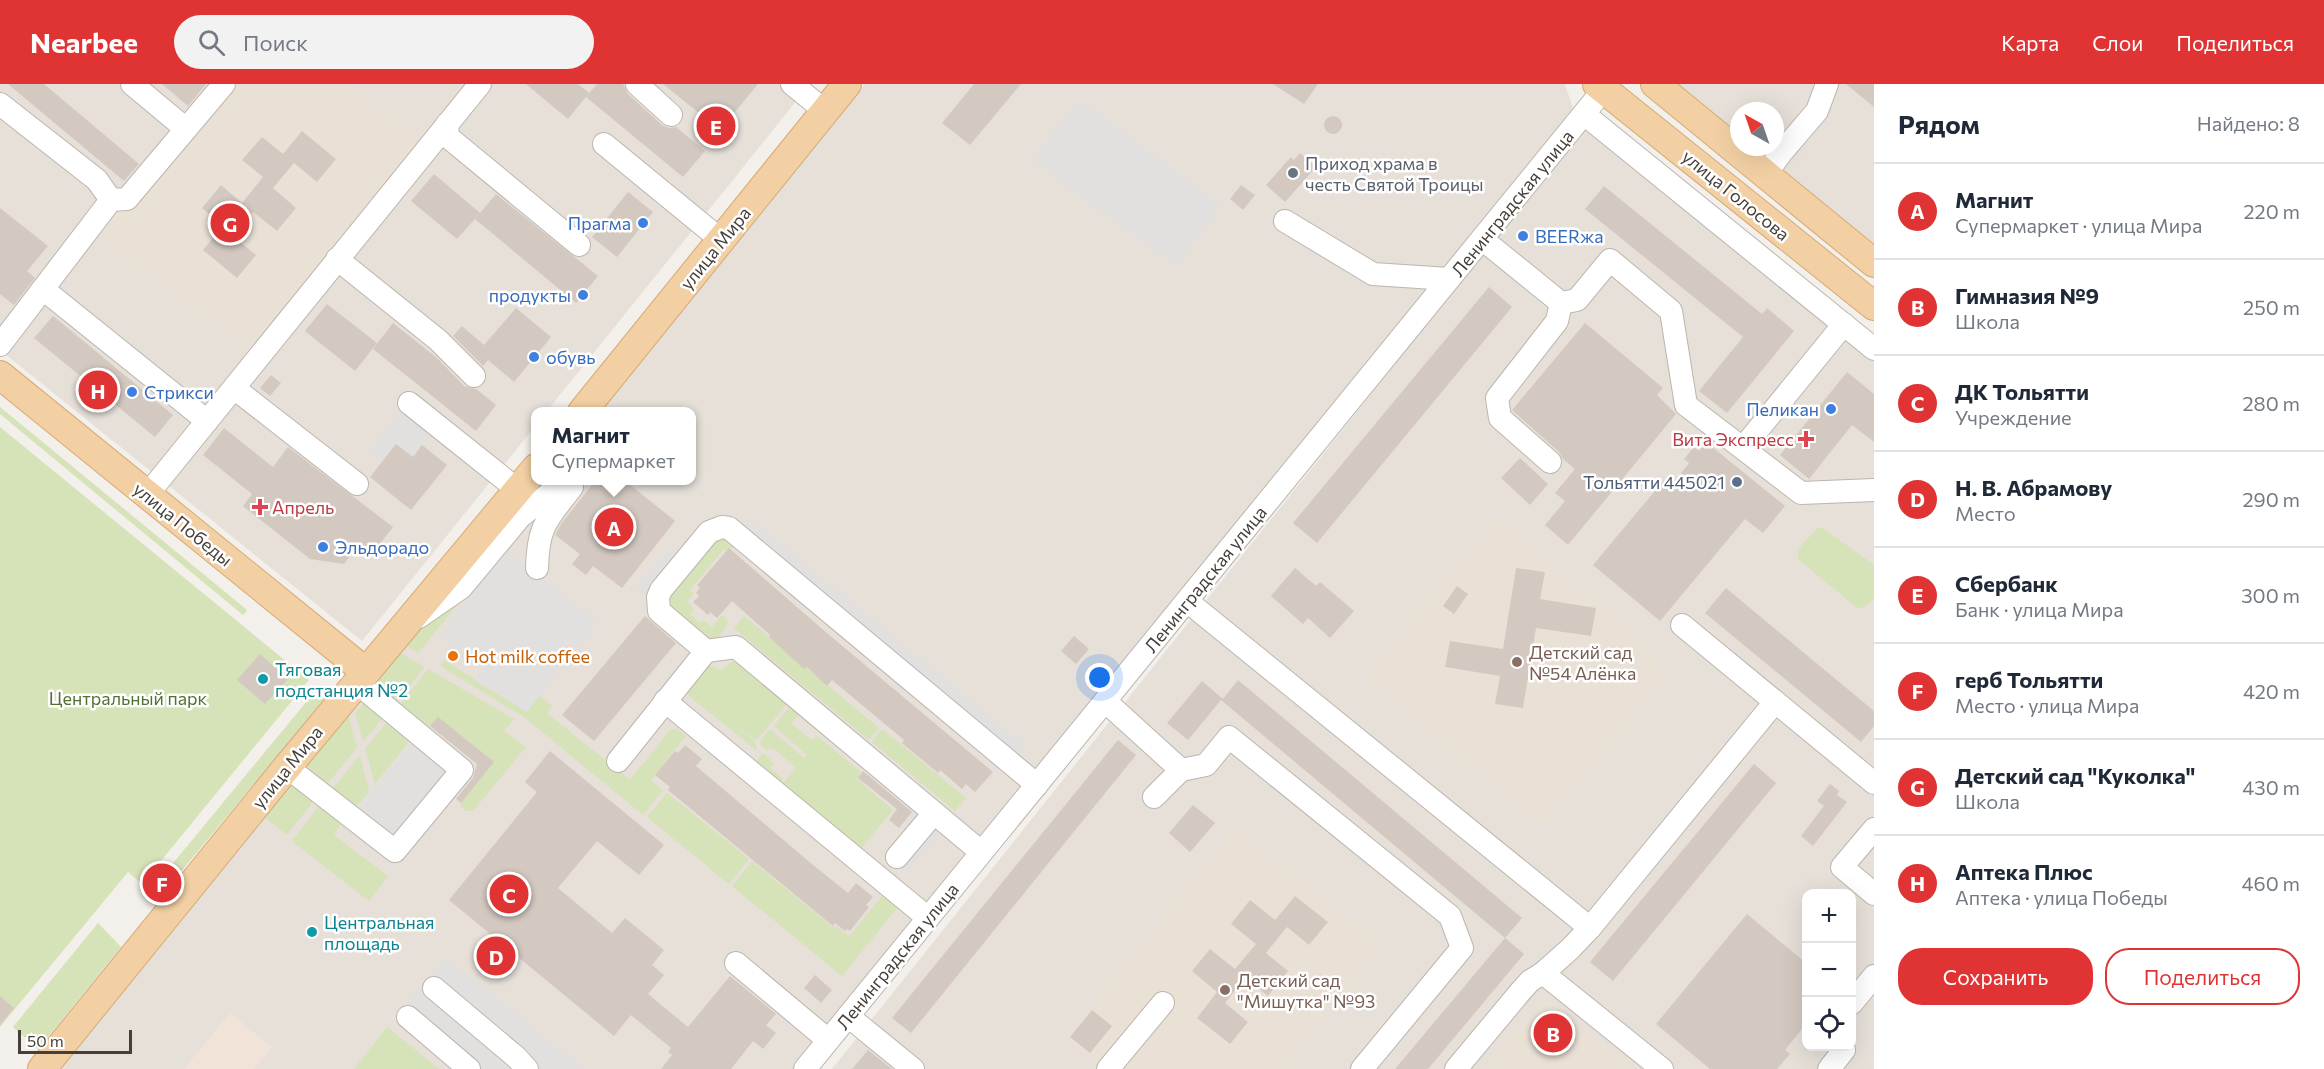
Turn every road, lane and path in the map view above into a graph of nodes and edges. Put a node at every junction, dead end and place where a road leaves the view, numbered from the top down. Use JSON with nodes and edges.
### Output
{"nodes":[{"id":1,"x":132,"y":84,"type":"edge"},
{"id":2,"x":224,"y":84,"type":"edge"},
{"id":3,"x":480,"y":84,"type":"edge"},
{"id":4,"x":637,"y":84,"type":"edge"},
{"id":5,"x":792,"y":84,"type":"edge"},
{"id":6,"x":847,"y":84,"type":"edge"},
{"id":7,"x":1827,"y":84,"type":"edge"},
{"id":8,"x":1601,"y":87,"type":"edge"},
{"id":9,"x":1666,"y":87,"type":"edge"},
{"id":10,"x":0,"y":104,"type":"edge"},
{"id":11,"x":825,"y":111,"type":"junction"},
{"id":12,"x":1584,"y":114,"type":"junction"},
{"id":13,"x":671,"y":115,"type":"dead end"},
{"id":14,"x":447,"y":124,"type":"junction"},
{"id":15,"x":186,"y":129,"type":"junction"},
{"id":16,"x":604,"y":144,"type":"dead end"},
{"id":17,"x":1762,"y":171,"type":"junction"},
{"id":18,"x":1733,"y":194,"type":"junction"},
{"id":19,"x":111,"y":200,"type":"junction"},
{"id":20,"x":1285,"y":220,"type":"dead end"},
{"id":21,"x":1482,"y":239,"type":"junction"},
{"id":22,"x":721,"y":240,"type":"junction"},
{"id":23,"x":579,"y":245,"type":"dead end"},
{"id":24,"x":337,"y":259,"type":"junction"},
{"id":25,"x":1874,"y":263,"type":"edge"},
{"id":26,"x":1449,"y":279,"type":"junction"},
{"id":27,"x":43,"y":289,"type":"junction"},
{"id":28,"x":1561,"y":303,"type":"junction"},
{"id":29,"x":1874,"y":306,"type":"edge"},
{"id":30,"x":1844,"y":324,"type":"junction"},
{"id":31,"x":0,"y":345,"type":"edge"},
{"id":32,"x":1874,"y":349,"type":"edge"},
{"id":33,"x":0,"y":375,"type":"edge"},
{"id":34,"x":474,"y":376,"type":"dead end"},
{"id":35,"x":234,"y":388,"type":"junction"},
{"id":36,"x":409,"y":403,"type":"dead end"},
{"id":37,"x":585,"y":407,"type":"edge"},
{"id":38,"x":207,"y":422,"type":"junction"},
{"id":39,"x":1743,"y":448,"type":"junction"},
{"id":40,"x":1550,"y":462,"type":"dead end"},
{"id":41,"x":531,"y":474,"type":"edge"},
{"id":42,"x":357,"y":484,"type":"dead end"},
{"id":43,"x":560,"y":485,"type":"edge"},
{"id":44,"x":573,"y":485,"type":"edge"},
{"id":45,"x":518,"y":490,"type":"junction"},
{"id":46,"x":1874,"y":490,"type":"edge"},
{"id":47,"x":147,"y":495,"type":"junction"},
{"id":48,"x":537,"y":568,"type":"dead end"},
{"id":49,"x":1187,"y":601,"type":"junction"},
{"id":50,"x":1682,"y":624,"type":"dead end"},
{"id":51,"x":403,"y":628,"type":"junction"},
{"id":52,"x":706,"y":651,"type":"junction"},
{"id":53,"x":362,"y":678,"type":"junction"},
{"id":54,"x":665,"y":701,"type":"junction"},
{"id":55,"x":1106,"y":701,"type":"junction"},
{"id":56,"x":1775,"y":702,"type":"junction"},
{"id":57,"x":618,"y":760,"type":"dead end"},
{"id":58,"x":287,"y":767,"type":"junction"},
{"id":59,"x":1181,"y":770,"type":"junction"},
{"id":60,"x":1873,"y":781,"type":"edge"},
{"id":61,"x":1037,"y":785,"type":"junction"},
{"id":62,"x":1154,"y":797,"type":"dead end"},
{"id":63,"x":934,"y":813,"type":"junction"},
{"id":64,"x":1874,"y":829,"type":"edge"},
{"id":65,"x":981,"y":852,"type":"junction"},
{"id":66,"x":897,"y":857,"type":"dead end"},
{"id":67,"x":1874,"y":894,"type":"edge"},
{"id":68,"x":928,"y":918,"type":"junction"},
{"id":69,"x":1590,"y":928,"type":"junction"},
{"id":70,"x":736,"y":963,"type":"dead end"},
{"id":71,"x":1543,"y":973,"type":"junction"},
{"id":72,"x":1874,"y":976,"type":"edge"},
{"id":73,"x":434,"y":988,"type":"dead end"},
{"id":74,"x":1856,"y":998,"type":"edge"},
{"id":75,"x":1163,"y":1003,"type":"dead end"},
{"id":76,"x":848,"y":1016,"type":"junction"},
{"id":77,"x":408,"y":1017,"type":"dead end"},
{"id":78,"x":822,"y":1035,"type":"dead end"},
{"id":79,"x":1843,"y":1051,"type":"edge"},
{"id":80,"x":42,"y":1069,"type":"edge"},
{"id":81,"x":469,"y":1069,"type":"edge"},
{"id":82,"x":527,"y":1069,"type":"edge"},
{"id":83,"x":805,"y":1069,"type":"edge"},
{"id":84,"x":914,"y":1069,"type":"edge"},
{"id":85,"x":1108,"y":1069,"type":"edge"},
{"id":86,"x":1362,"y":1069,"type":"edge"},
{"id":87,"x":1456,"y":1069,"type":"edge"},
{"id":88,"x":1662,"y":1069,"type":"edge"},
{"id":89,"x":1829,"y":1069,"type":"edge"}],
"edges":[{"from":1,"to":15,"type":"street"},
{"from":2,"to":15,"type":"street"},
{"from":3,"to":14,"type":"street"},
{"from":4,"to":13,"type":"street"},
{"from":5,"to":11,"type":"street"},
{"from":6,"to":11,"type":"main road","name":"улица Мира"},
{"from":7,"to":17,"type":"street"},
{"from":8,"to":12,"type":"street","name":"Ленинградская улица"},
{"from":8,"to":18,"type":"main road","name":"улица Голосова"},
{"from":9,"to":17,"type":"main road","name":"улица Голосова"},
{"from":10,"to":19,"type":"street"},
{"from":11,"to":22,"type":"main road","name":"улица Мира"},
{"from":12,"to":21,"type":"street","name":"Ленинградская улица"},
{"from":12,"to":30,"type":"street"},
{"from":14,"to":23,"type":"street"},
{"from":14,"to":24,"type":"street"},
{"from":15,"to":19,"type":"street"},
{"from":16,"to":22,"type":"street"},
{"from":17,"to":18,"type":"main road"},
{"from":17,"to":25,"type":"main road","name":"улица Голосова"},
{"from":18,"to":29,"type":"main road","name":"улица Голосова"},
{"from":19,"to":27,"type":"street"},
{"from":20,"to":26,"type":"street"},
{"from":21,"to":26,"type":"street","name":"Ленинградская улица"},
{"from":21,"to":28,"type":"street"},
{"from":22,"to":37,"type":"main road","name":"улица Мира"},
{"from":24,"to":34,"type":"street"},
{"from":24,"to":35,"type":"street"},
{"from":26,"to":49,"type":"street","name":"Ленинградская улица"},
{"from":27,"to":31,"type":"street"},
{"from":27,"to":38,"type":"street"},
{"from":28,"to":39,"type":"street"},
{"from":28,"to":40,"type":"street"},
{"from":30,"to":32,"type":"street"},
{"from":30,"to":39,"type":"street"},
{"from":33,"to":47,"type":"main road","name":"улица Победы"},
{"from":35,"to":38,"type":"street"},
{"from":35,"to":42,"type":"street"},
{"from":36,"to":45,"type":"street"},
{"from":38,"to":47,"type":"street"},
{"from":39,"to":46,"type":"street"},
{"from":41,"to":45,"type":"main road","name":"улица Мира"},
{"from":43,"to":51,"type":"street"},
{"from":44,"to":48,"type":"street"},
{"from":45,"to":51,"type":"main road","name":"улица Мира"},
{"from":47,"to":53,"type":"main road","name":"улица Победы"},
{"from":49,"to":55,"type":"street","name":"Ленинградская улица"},
{"from":49,"to":69,"type":"street"},
{"from":50,"to":56,"type":"street"},
{"from":51,"to":53,"type":"main road","name":"улица Мира"},
{"from":52,"to":54,"type":"street"},
{"from":52,"to":61,"type":"street"},
{"from":52,"to":63,"type":"street"},
{"from":53,"to":58,"type":"main road","name":"улица Мира"},
{"from":53,"to":58,"type":"street"},
{"from":54,"to":57,"type":"street"},
{"from":54,"to":68,"type":"street"},
{"from":55,"to":59,"type":"street"},
{"from":55,"to":61,"type":"street","name":"Ленинградская улица"},
{"from":56,"to":60,"type":"street"},
{"from":56,"to":69,"type":"street"},
{"from":58,"to":80,"type":"main road","name":"улица Мира"},
{"from":59,"to":62,"type":"street"},
{"from":59,"to":86,"type":"street"},
{"from":61,"to":65,"type":"street","name":"Ленинградская улица"},
{"from":63,"to":65,"type":"street"},
{"from":63,"to":66,"type":"street"},
{"from":64,"to":67,"type":"street"},
{"from":65,"to":68,"type":"street","name":"Ленинградская улица"},
{"from":68,"to":76,"type":"street","name":"Ленинградская улица"},
{"from":69,"to":71,"type":"street"},
{"from":70,"to":78,"type":"street"},
{"from":71,"to":87,"type":"street"},
{"from":71,"to":88,"type":"street"},
{"from":72,"to":74,"type":"street"},
{"from":73,"to":82,"type":"street"},
{"from":75,"to":85,"type":"street"},
{"from":76,"to":83,"type":"street","name":"Ленинградская улица"},
{"from":76,"to":84,"type":"street"},
{"from":77,"to":81,"type":"street"},
{"from":79,"to":89,"type":"street"}]}
